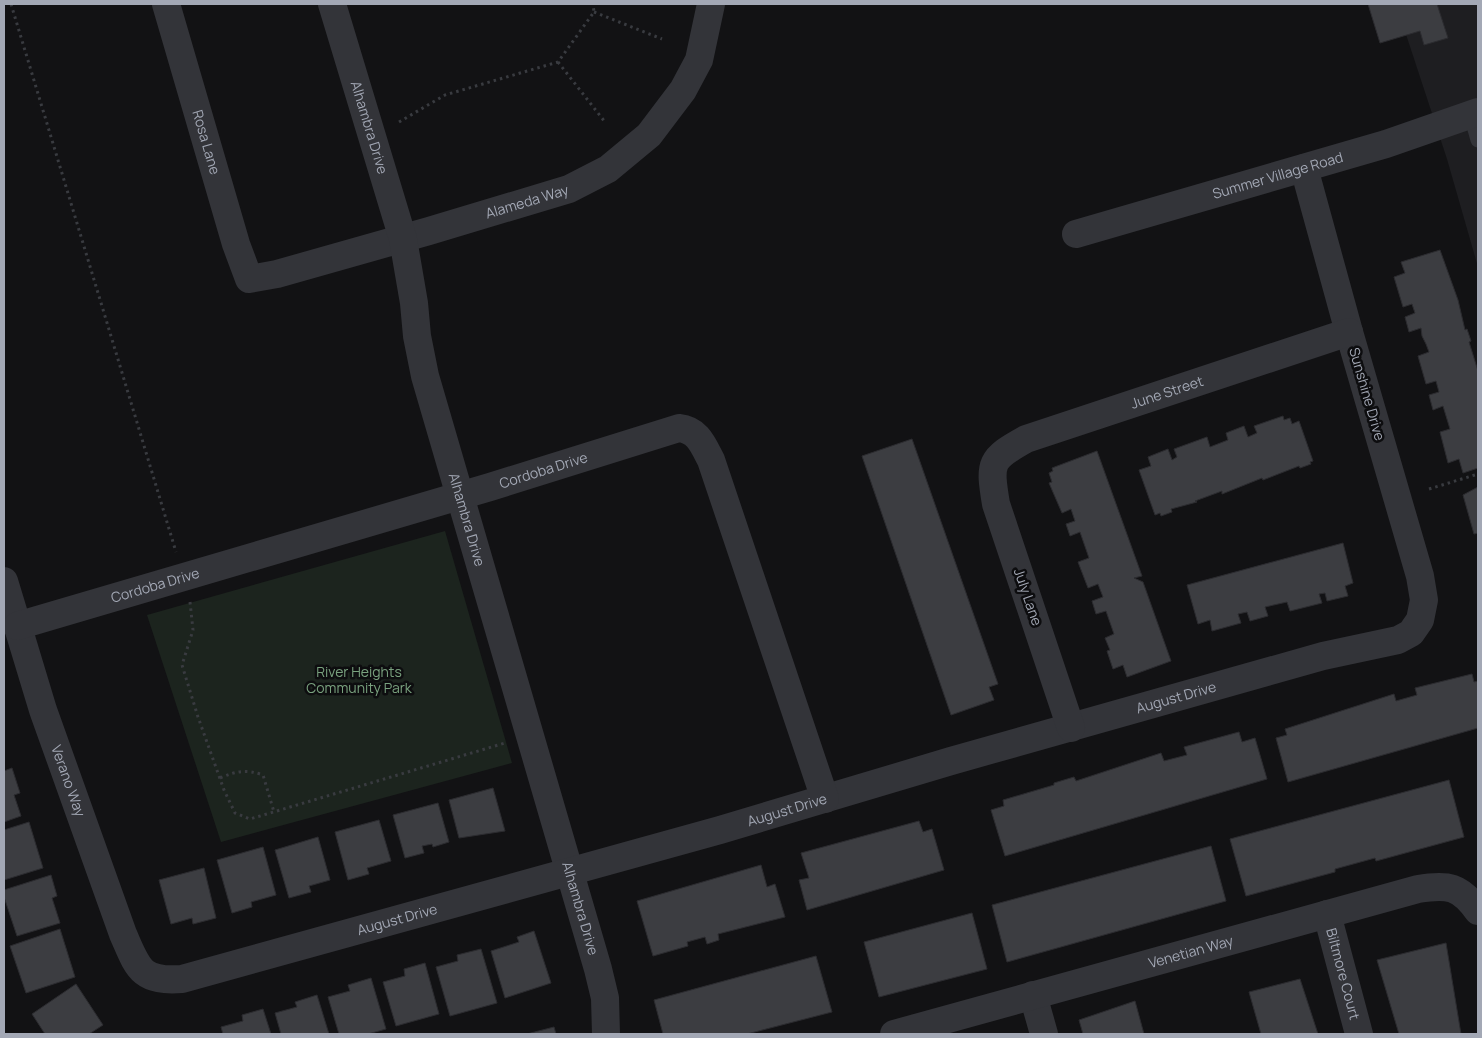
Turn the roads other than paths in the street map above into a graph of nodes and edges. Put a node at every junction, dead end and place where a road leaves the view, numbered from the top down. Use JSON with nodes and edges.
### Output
{"nodes":[{"id":1,"x":166,"y":4,"type":"edge"},
{"id":2,"x":332,"y":4,"type":"edge"},
{"id":3,"x":711,"y":4,"type":"edge"},
{"id":4,"x":1474,"y":114,"type":"edge"},
{"id":5,"x":1478,"y":140,"type":"edge"},
{"id":6,"x":1304,"y":168,"type":"junction"},
{"id":7,"x":1076,"y":234,"type":"dead end"},
{"id":8,"x":403,"y":239,"type":"junction"},
{"id":9,"x":249,"y":279,"type":"joint"},
{"id":10,"x":1349,"y":332,"type":"junction"},
{"id":11,"x":994,"y":464,"type":"joint"},
{"id":12,"x":460,"y":496,"type":"junction"},
{"id":13,"x":4,"y":581,"type":"edge"},
{"id":14,"x":1420,"y":620,"type":"joint"},
{"id":15,"x":17,"y":626,"type":"junction"},
{"id":16,"x":1071,"y":728,"type":"junction"},
{"id":17,"x":825,"y":799,"type":"junction"},
{"id":18,"x":570,"y":872,"type":"junction"},
{"id":19,"x":1478,"y":911,"type":"edge"},
{"id":20,"x":1327,"y":914,"type":"junction"},
{"id":21,"x":146,"y":975,"type":"joint"},
{"id":22,"x":1033,"y":996,"type":"junction"},
{"id":23,"x":606,"y":1034,"type":"edge"},
{"id":24,"x":894,"y":1034,"type":"edge"},
{"id":25,"x":1044,"y":1034,"type":"edge"},
{"id":26,"x":1359,"y":1034,"type":"edge"}],
"edges":[{"from":1,"to":9,"type":"street","name":"Rosa Lane"},
{"from":2,"to":8,"type":"street","name":"Alhambra Drive"},
{"from":3,"to":8,"type":"street","name":"Alameda Way"},
{"from":4,"to":5,"type":"lane"},
{"from":4,"to":6,"type":"street","name":"Summer Village Road"},
{"from":6,"to":7,"type":"street","name":"Summer Village Road"},
{"from":6,"to":10,"type":"street","name":"Sunshine Drive"},
{"from":8,"to":9,"type":"street","name":"Alameda Way"},
{"from":8,"to":12,"type":"street","name":"Alhambra Drive"},
{"from":10,"to":11,"type":"street","name":"June Street"},
{"from":10,"to":14,"type":"street","name":"Sunshine Drive"},
{"from":11,"to":16,"type":"street","name":"July Lane"},
{"from":12,"to":15,"type":"street","name":"Cordoba Drive"},
{"from":12,"to":17,"type":"street","name":"Cordoba Drive"},
{"from":12,"to":18,"type":"street","name":"Alhambra Drive"},
{"from":13,"to":15,"type":"street","name":"Verano Way"},
{"from":14,"to":16,"type":"street","name":"August Drive"},
{"from":15,"to":21,"type":"street","name":"Verano Way"},
{"from":16,"to":17,"type":"street","name":"August Drive"},
{"from":17,"to":18,"type":"street","name":"August Drive"},
{"from":18,"to":21,"type":"street","name":"August Drive"},
{"from":18,"to":23,"type":"street","name":"Alhambra Drive"},
{"from":19,"to":20,"type":"street","name":"Venetian Way"},
{"from":20,"to":22,"type":"street","name":"Venetian Way"},
{"from":20,"to":26,"type":"street","name":"Biltmore Court"},
{"from":22,"to":24,"type":"street","name":"Venetian Way"},
{"from":22,"to":25,"type":"street"}]}
